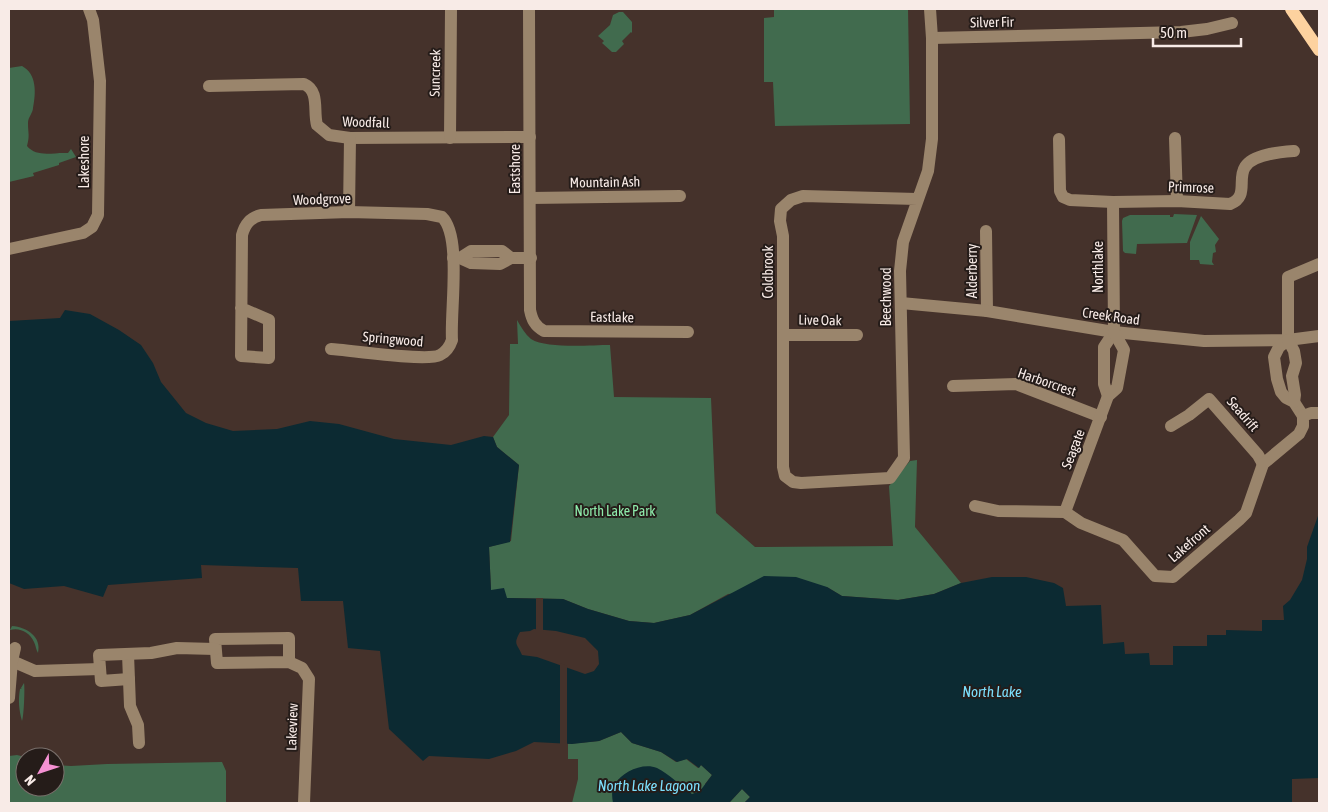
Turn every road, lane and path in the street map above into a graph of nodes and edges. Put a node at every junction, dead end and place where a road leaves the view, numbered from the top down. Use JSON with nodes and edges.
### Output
{"nodes":[{"id":1,"x":89,"y":9,"type":"edge"},
{"id":2,"x":451,"y":9,"type":"edge"},
{"id":3,"x":528,"y":9,"type":"edge"},
{"id":4,"x":930,"y":9,"type":"edge"},
{"id":5,"x":1291,"y":9,"type":"edge"},
{"id":6,"x":1232,"y":22,"type":"dead end"},
{"id":7,"x":932,"y":38,"type":"junction"},
{"id":8,"x":1319,"y":50,"type":"edge"},
{"id":9,"x":209,"y":86,"type":"dead end"},
{"id":10,"x":350,"y":138,"type":"junction"},
{"id":11,"x":450,"y":138,"type":"junction"},
{"id":12,"x":530,"y":138,"type":"junction"},
{"id":13,"x":1174,"y":138,"type":"dead end"},
{"id":14,"x":1059,"y":139,"type":"dead end"},
{"id":15,"x":1294,"y":151,"type":"dead end"},
{"id":16,"x":680,"y":196,"type":"dead end"},
{"id":17,"x":530,"y":198,"type":"junction"},
{"id":18,"x":917,"y":199,"type":"junction"},
{"id":19,"x":1177,"y":201,"type":"junction"},
{"id":20,"x":1113,"y":202,"type":"junction"},
{"id":21,"x":349,"y":212,"type":"junction"},
{"id":22,"x":986,"y":231,"type":"dead end"},
{"id":23,"x":9,"y":249,"type":"edge"},
{"id":24,"x":457,"y":258,"type":"junction"},
{"id":25,"x":531,"y":258,"type":"junction"},
{"id":26,"x":1319,"y":264,"type":"edge"},
{"id":27,"x":901,"y":303,"type":"junction"},
{"id":28,"x":241,"y":308,"type":"dead end"},
{"id":29,"x":987,"y":311,"type":"junction"},
{"id":30,"x":537,"y":327,"type":"joint"},
{"id":31,"x":688,"y":332,"type":"dead end"},
{"id":32,"x":1114,"y":332,"type":"junction"},
{"id":33,"x":784,"y":334,"type":"junction"},
{"id":34,"x":857,"y":336,"type":"dead end"},
{"id":35,"x":1319,"y":336,"type":"edge"},
{"id":36,"x":1288,"y":340,"type":"junction"},
{"id":37,"x":330,"y":349,"type":"dead end"},
{"id":38,"x":1103,"y":372,"type":"junction"},
{"id":39,"x":1120,"y":372,"type":"junction"},
{"id":40,"x":1277,"y":379,"type":"junction"},
{"id":41,"x":1293,"y":379,"type":"junction"},
{"id":42,"x":952,"y":386,"type":"dead end"},
{"id":43,"x":1108,"y":396,"type":"junction"},
{"id":44,"x":1294,"y":402,"type":"junction"},
{"id":45,"x":1319,"y":414,"type":"edge"},
{"id":46,"x":1303,"y":416,"type":"junction"},
{"id":47,"x":1101,"y":417,"type":"junction"},
{"id":48,"x":1171,"y":426,"type":"dead end"},
{"id":49,"x":1263,"y":464,"type":"junction"},
{"id":50,"x":785,"y":476,"type":"joint"},
{"id":51,"x":975,"y":506,"type":"dead end"},
{"id":52,"x":1065,"y":512,"type":"junction"},
{"id":53,"x":15,"y":648,"type":"dead end"},
{"id":54,"x":215,"y":649,"type":"junction"},
{"id":55,"x":128,"y":654,"type":"junction"},
{"id":56,"x":12,"y":661,"type":"junction"},
{"id":57,"x":289,"y":662,"type":"junction"},
{"id":58,"x":100,"y":669,"type":"junction"},
{"id":59,"x":129,"y":679,"type":"junction"},
{"id":60,"x":9,"y":698,"type":"edge"},
{"id":61,"x":139,"y":743,"type":"dead end"},
{"id":62,"x":304,"y":803,"type":"edge"}],
"edges":[{"from":1,"to":23,"type":"street","name":"Lakeshore"},
{"from":2,"to":11,"type":"street","name":"Suncreek"},
{"from":3,"to":12,"type":"street","name":"Eastshore"},
{"from":4,"to":7,"type":"street","name":"Beechwood"},
{"from":5,"to":8,"type":"main road"},
{"from":6,"to":7,"type":"street","name":"Silver Fir"},
{"from":7,"to":18,"type":"street","name":"Beechwood"},
{"from":9,"to":10,"type":"street","name":"Woodfall"},
{"from":10,"to":11,"type":"street","name":"Woodfall"},
{"from":10,"to":21,"type":"street"},
{"from":11,"to":12,"type":"street","name":"Woodfall"},
{"from":12,"to":17,"type":"street","name":"Eastshore"},
{"from":13,"to":19,"type":"street"},
{"from":14,"to":20,"type":"street","name":"Primrose"},
{"from":15,"to":19,"type":"street","name":"Primrose"},
{"from":16,"to":17,"type":"street","name":"Mountain Ash"},
{"from":17,"to":25,"type":"street","name":"Eastshore"},
{"from":18,"to":27,"type":"street","name":"Beechwood"},
{"from":18,"to":33,"type":"street","name":"Coldbrook"},
{"from":19,"to":20,"type":"street","name":"Primrose"},
{"from":20,"to":32,"type":"street","name":"Northlake"},
{"from":21,"to":24,"type":"street","name":"Woodgrove"},
{"from":21,"to":28,"type":"street","name":"Woodgrove"},
{"from":22,"to":29,"type":"street","name":"Alderberry"},
{"from":24,"to":25,"type":"street"},
{"from":24,"to":37,"type":"street","name":"Springwood"},
{"from":25,"to":30,"type":"street","name":"Eastshore"},
{"from":26,"to":36,"type":"street"},
{"from":27,"to":29,"type":"street","name":"Creek Road"},
{"from":27,"to":50,"type":"street","name":"Beechwood"},
{"from":29,"to":32,"type":"street","name":"Creek Road"},
{"from":30,"to":31,"type":"street","name":"Eastlake"},
{"from":32,"to":36,"type":"street","name":"Creek Road"},
{"from":32,"to":38,"type":"street"},
{"from":32,"to":39,"type":"street","name":"Seagate"},
{"from":33,"to":34,"type":"street","name":"Live Oak"},
{"from":33,"to":50,"type":"street","name":"Coldbrook"},
{"from":35,"to":36,"type":"street","name":"Creek Road"},
{"from":36,"to":40,"type":"street"},
{"from":36,"to":41,"type":"street"},
{"from":38,"to":39,"type":"street"},
{"from":38,"to":43,"type":"street"},
{"from":39,"to":43,"type":"street","name":"Seagate"},
{"from":40,"to":41,"type":"street"},
{"from":40,"to":44,"type":"street"},
{"from":41,"to":44,"type":"street"},
{"from":42,"to":47,"type":"street","name":"Harborcrest"},
{"from":43,"to":47,"type":"street","name":"Seagate"},
{"from":44,"to":46,"type":"street"},
{"from":45,"to":46,"type":"street"},
{"from":46,"to":49,"type":"street"},
{"from":47,"to":52,"type":"street","name":"Seagate"},
{"from":48,"to":49,"type":"street","name":"Seadrift"},
{"from":49,"to":52,"type":"street","name":"Lakefront"},
{"from":51,"to":52,"type":"street"},
{"from":53,"to":56,"type":"street"},
{"from":54,"to":55,"type":"street"},
{"from":54,"to":57,"type":"street"},
{"from":54,"to":57,"type":"street"},
{"from":55,"to":58,"type":"street"},
{"from":55,"to":59,"type":"street"},
{"from":56,"to":58,"type":"street"},
{"from":56,"to":60,"type":"street"},
{"from":57,"to":62,"type":"street","name":"Lakeview"},
{"from":58,"to":59,"type":"street"},
{"from":59,"to":61,"type":"street"}]}
